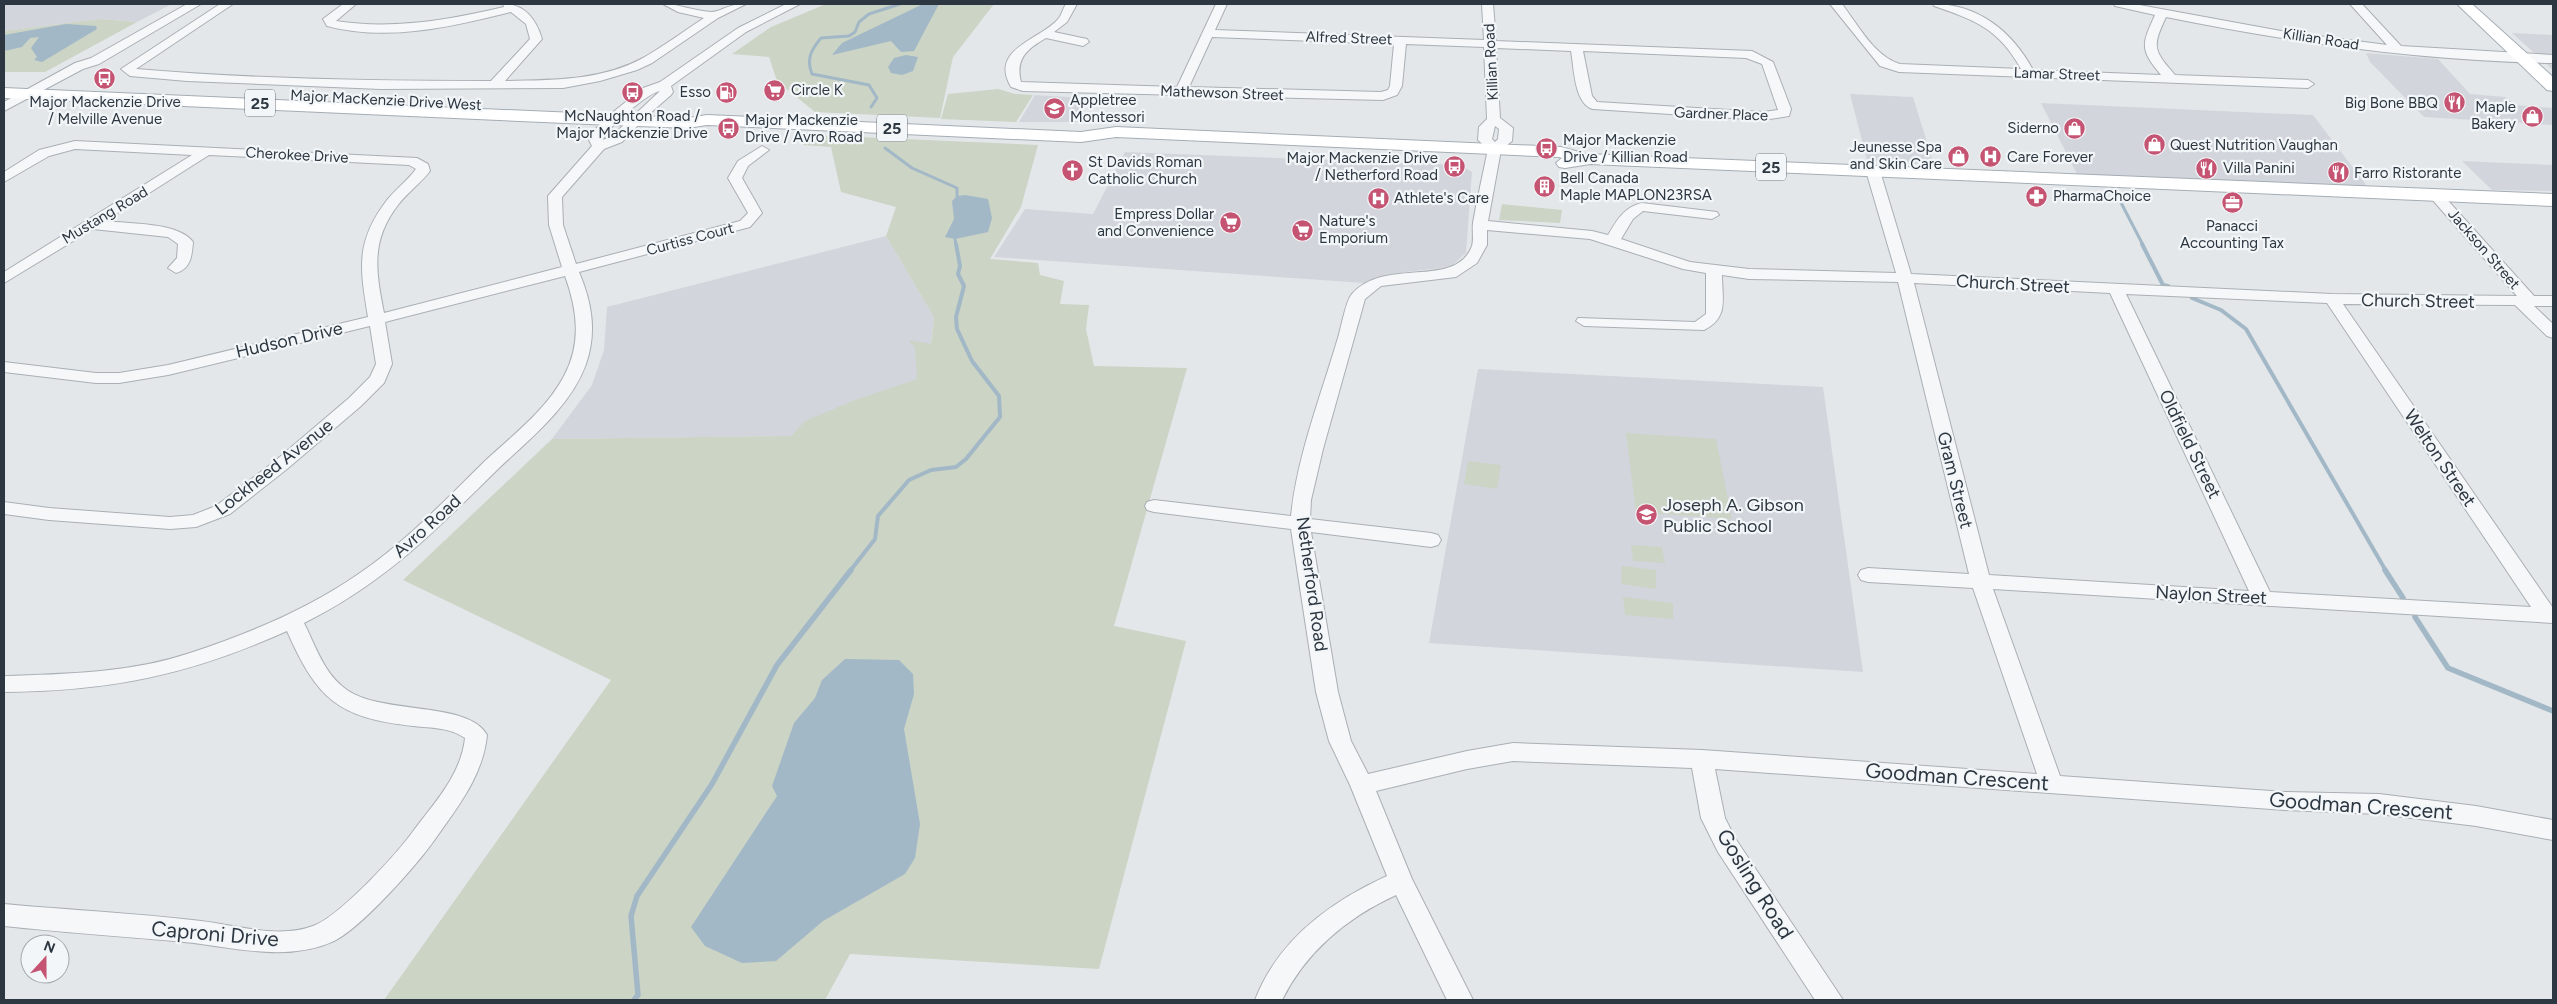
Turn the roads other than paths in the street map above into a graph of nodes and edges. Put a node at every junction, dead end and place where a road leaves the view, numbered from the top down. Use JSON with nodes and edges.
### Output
{"nodes":[{"id":1,"x":195,"y":4,"type":"edge"},
{"id":2,"x":226,"y":4,"type":"edge"},
{"id":3,"x":350,"y":4,"type":"edge"},
{"id":4,"x":668,"y":4,"type":"edge"},
{"id":5,"x":740,"y":4,"type":"edge"},
{"id":6,"x":794,"y":4,"type":"edge"},
{"id":7,"x":1070,"y":4,"type":"edge"},
{"id":8,"x":1221,"y":4,"type":"edge"},
{"id":9,"x":1488,"y":4,"type":"edge"},
{"id":10,"x":1836,"y":4,"type":"edge"},
{"id":11,"x":1938,"y":4,"type":"edge"},
{"id":12,"x":2119,"y":4,"type":"edge"},
{"id":13,"x":2356,"y":4,"type":"edge"},
{"id":14,"x":2464,"y":4,"type":"edge"},
{"id":15,"x":510,"y":6,"type":"edge"},
{"id":16,"x":2162,"y":12,"type":"junction"},
{"id":17,"x":714,"y":16,"type":"junction"},
{"id":18,"x":1208,"y":33,"type":"junction"},
{"id":19,"x":1046,"y":34,"type":"junction"},
{"id":20,"x":1400,"y":40,"type":"junction"},
{"id":21,"x":1083,"y":42,"type":"dead end"},
{"id":22,"x":1489,"y":44,"type":"junction"},
{"id":23,"x":1576,"y":46,"type":"junction"},
{"id":24,"x":2399,"y":51,"type":"junction"},
{"id":25,"x":2553,"y":59,"type":"edge"},
{"id":26,"x":2525,"y":60,"type":"junction"},
{"id":27,"x":95,"y":61,"type":"junction"},
{"id":28,"x":2029,"y":73,"type":"junction"},
{"id":29,"x":2171,"y":78,"type":"junction"},
{"id":30,"x":4,"y":84,"type":"edge"},
{"id":31,"x":2308,"y":84,"type":"dead end"},
{"id":32,"x":494,"y":85,"type":"junction"},
{"id":33,"x":664,"y":85,"type":"junction"},
{"id":34,"x":62,"y":86,"type":"junction"},
{"id":35,"x":2553,"y":86,"type":"edge"},
{"id":36,"x":44,"y":90,"type":"junction"},
{"id":37,"x":1181,"y":92,"type":"junction"},
{"id":38,"x":4,"y":93,"type":"edge"},
{"id":39,"x":26,"y":94,"type":"junction"},
{"id":40,"x":4,"y":107,"type":"edge"},
{"id":41,"x":628,"y":116,"type":"junction"},
{"id":42,"x":4,"y":118,"type":"edge"},
{"id":43,"x":1494,"y":120,"type":"joint"},
{"id":44,"x":599,"y":146,"type":"junction"},
{"id":45,"x":762,"y":150,"type":"dead end"},
{"id":46,"x":207,"y":151,"type":"junction"},
{"id":47,"x":1494,"y":154,"type":"junction"},
{"id":48,"x":1874,"y":171,"type":"junction"},
{"id":49,"x":4,"y":178,"type":"edge"},
{"id":50,"x":2437,"y":196,"type":"junction"},
{"id":51,"x":2553,"y":200,"type":"edge"},
{"id":52,"x":1712,"y":214,"type":"dead end"},
{"id":53,"x":89,"y":224,"type":"junction"},
{"id":54,"x":1480,"y":225,"type":"junction"},
{"id":55,"x":1613,"y":240,"type":"junction"},
{"id":56,"x":176,"y":268,"type":"dead end"},
{"id":57,"x":571,"y":270,"type":"junction"},
{"id":58,"x":1714,"y":271,"type":"junction"},
{"id":59,"x":4,"y":278,"type":"edge"},
{"id":60,"x":1905,"y":278,"type":"junction"},
{"id":61,"x":2116,"y":289,"type":"junction"},
{"id":62,"x":2332,"y":299,"type":"junction"},
{"id":63,"x":2553,"y":301,"type":"edge"},
{"id":64,"x":2526,"y":302,"type":"junction"},
{"id":65,"x":376,"y":320,"type":"junction"},
{"id":66,"x":1584,"y":321,"type":"dead end"},
{"id":67,"x":2553,"y":333,"type":"edge"},
{"id":68,"x":4,"y":366,"type":"edge"},
{"id":69,"x":1154,"y":506,"type":"dead end"},
{"id":70,"x":4,"y":508,"type":"edge"},
{"id":71,"x":1300,"y":524,"type":"junction"},
{"id":72,"x":1430,"y":540,"type":"dead end"},
{"id":73,"x":1868,"y":575,"type":"dead end"},
{"id":74,"x":1981,"y":583,"type":"junction"},
{"id":75,"x":2264,"y":598,"type":"junction"},
{"id":76,"x":2551,"y":616,"type":"edge"},
{"id":77,"x":292,"y":620,"type":"junction"},
{"id":78,"x":4,"y":684,"type":"edge"},
{"id":79,"x":1702,"y":759,"type":"junction"},
{"id":80,"x":2052,"y":784,"type":"junction"},
{"id":81,"x":1362,"y":785,"type":"junction"},
{"id":82,"x":2553,"y":830,"type":"edge"},
{"id":83,"x":1401,"y":881,"type":"junction"},
{"id":84,"x":4,"y":915,"type":"edge"},
{"id":85,"x":1268,"y":1000,"type":"edge"},
{"id":86,"x":1460,"y":1000,"type":"edge"},
{"id":87,"x":1830,"y":1000,"type":"edge"}],
"edges":[{"from":1,"to":27,"type":"street"},
{"from":2,"to":32,"type":"street"},
{"from":3,"to":15,"type":"street"},
{"from":4,"to":17,"type":"street"},
{"from":5,"to":17,"type":"street"},
{"from":6,"to":33,"type":"street"},
{"from":7,"to":19,"type":"street","name":"Mathewson Street"},
{"from":8,"to":18,"type":"street"},
{"from":9,"to":22,"type":"street","name":"Killian Road"},
{"from":10,"to":28,"type":"street","name":"Lamar Street"},
{"from":11,"to":28,"type":"street"},
{"from":12,"to":16,"type":"street","name":"Killian Road"},
{"from":13,"to":24,"type":"street"},
{"from":14,"to":26,"type":"main road"},
{"from":15,"to":32,"type":"street"},
{"from":16,"to":24,"type":"street","name":"Killian Road"},
{"from":16,"to":29,"type":"street"},
{"from":17,"to":32,"type":"street"},
{"from":18,"to":20,"type":"street","name":"Alfred Street"},
{"from":18,"to":37,"type":"street"},
{"from":19,"to":21,"type":"street"},
{"from":19,"to":37,"type":"street","name":"Mathewson Street"},
{"from":20,"to":22,"type":"street","name":"Alfred Street"},
{"from":20,"to":37,"type":"street","name":"Mathewson Street"},
{"from":22,"to":23,"type":"street","name":"Gardner Place"},
{"from":22,"to":43,"type":"street","name":"Killian Road"},
{"from":23,"to":23,"type":"street","name":"Gardner Place"},
{"from":24,"to":26,"type":"street","name":"Killian Road"},
{"from":25,"to":26,"type":"street","name":"Killian Road"},
{"from":26,"to":35,"type":"main road"},
{"from":27,"to":34,"type":"street"},
{"from":27,"to":36,"type":"street"},
{"from":28,"to":29,"type":"street","name":"Lamar Street"},
{"from":29,"to":31,"type":"street","name":"Lamar Street"},
{"from":30,"to":36,"type":"main road","name":"Major MacKenzie Drive West","number":"25"},
{"from":33,"to":41,"type":"street"},
{"from":33,"to":41,"type":"street"},
{"from":34,"to":36,"type":"main road","name":"Major MacKenzie Drive West","number":"25"},
{"from":34,"to":41,"type":"main road","name":"Major MacKenzie Drive West","number":"25"},
{"from":36,"to":39,"type":"main road","name":"Major MacKenzie Drive West","number":"25"},
{"from":36,"to":41,"type":"main road","name":"Major MacKenzie Drive West","number":"25"},
{"from":36,"to":42,"type":"street"},
{"from":38,"to":39,"type":"main road","name":"Major MacKenzie Drive West","number":"25"},
{"from":39,"to":40,"type":"street"},
{"from":41,"to":44,"type":"street","name":"Avro Road"},
{"from":41,"to":44,"type":"street","name":"Avro Road"},
{"from":41,"to":47,"type":"main road","name":"Major MacKenzie Drive West","number":"25"},
{"from":43,"to":47,"type":"street","name":"Killian Road"},
{"from":44,"to":57,"type":"street","name":"Avro Road"},
{"from":45,"to":57,"type":"street","name":"Curtiss Court"},
{"from":46,"to":49,"type":"street","name":"Cherokee Drive"},
{"from":46,"to":53,"type":"street","name":"Mustang Road"},
{"from":46,"to":65,"type":"street","name":"Cherokee Drive"},
{"from":47,"to":48,"type":"main road","name":"Major MacKenzie Drive West","number":"25"},
{"from":47,"to":54,"type":"street","name":"Netherford Road"},
{"from":48,"to":50,"type":"main road","name":"Major MacKenzie Drive West","number":"25"},
{"from":48,"to":60,"type":"street","name":"Gram Street"},
{"from":50,"to":51,"type":"main road","name":"Major MacKenzie Drive West","number":"25"},
{"from":50,"to":64,"type":"street","name":"Jackson Street"},
{"from":52,"to":55,"type":"street"},
{"from":53,"to":56,"type":"street"},
{"from":53,"to":59,"type":"street","name":"Mustang Road"},
{"from":54,"to":55,"type":"street","name":"Church Street"},
{"from":54,"to":71,"type":"street","name":"Netherford Road"},
{"from":55,"to":58,"type":"street","name":"Church Street"},
{"from":57,"to":65,"type":"street","name":"Hudson Drive"},
{"from":57,"to":77,"type":"street","name":"Avro Road"},
{"from":58,"to":60,"type":"street","name":"Church Street"},
{"from":58,"to":66,"type":"street"},
{"from":60,"to":61,"type":"street","name":"Church Street"},
{"from":60,"to":74,"type":"street","name":"Gram Street"},
{"from":61,"to":62,"type":"street","name":"Church Street"},
{"from":61,"to":75,"type":"street","name":"Oldfield Street"},
{"from":62,"to":64,"type":"street","name":"Church Street"},
{"from":62,"to":76,"type":"street","name":"Welton Street"},
{"from":63,"to":64,"type":"street","name":"Church Street"},
{"from":64,"to":67,"type":"street","name":"Jackson Street"},
{"from":65,"to":68,"type":"street","name":"Hudson Drive"},
{"from":65,"to":70,"type":"street","name":"Lockheed Avenue"},
{"from":69,"to":71,"type":"street"},
{"from":71,"to":72,"type":"street"},
{"from":71,"to":81,"type":"street","name":"Netherford Road"},
{"from":73,"to":74,"type":"street","name":"Naylon Street"},
{"from":74,"to":75,"type":"street","name":"Naylon Street"},
{"from":74,"to":80,"type":"street","name":"Gram Street"},
{"from":75,"to":76,"type":"street","name":"Naylon Street"},
{"from":77,"to":78,"type":"street","name":"Avro Road"},
{"from":77,"to":84,"type":"street","name":"Caproni Drive"},
{"from":79,"to":80,"type":"street","name":"Goodman Crescent"},
{"from":79,"to":81,"type":"street","name":"Goodman Crescent"},
{"from":79,"to":87,"type":"street","name":"Gosling Road"},
{"from":80,"to":82,"type":"street","name":"Goodman Crescent"},
{"from":81,"to":83,"type":"street","name":"Netherford Road"},
{"from":83,"to":85,"type":"street"},
{"from":83,"to":86,"type":"street","name":"Netherford Road"}]}
